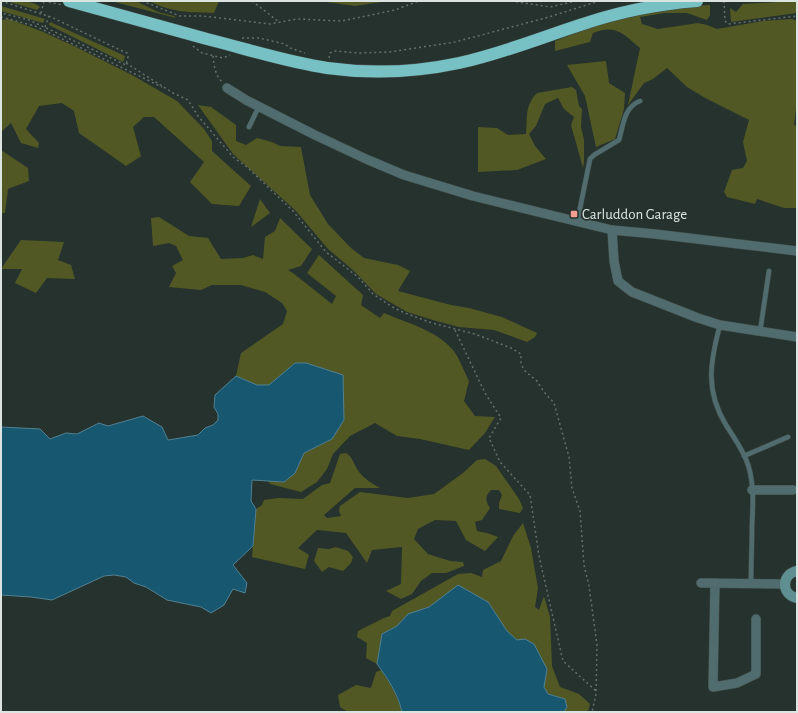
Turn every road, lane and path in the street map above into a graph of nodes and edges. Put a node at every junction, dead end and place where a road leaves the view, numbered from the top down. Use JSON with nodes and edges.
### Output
{"nodes":[{"id":1,"x":1,"y":1,"type":"edge"},
{"id":2,"x":44,"y":1,"type":"edge"},
{"id":3,"x":69,"y":1,"type":"edge"},
{"id":4,"x":142,"y":1,"type":"edge"},
{"id":5,"x":252,"y":1,"type":"edge"},
{"id":6,"x":419,"y":1,"type":"edge"},
{"id":7,"x":511,"y":1,"type":"edge"},
{"id":8,"x":576,"y":1,"type":"edge"},
{"id":9,"x":600,"y":1,"type":"edge"},
{"id":10,"x":697,"y":1,"type":"edge"},
{"id":11,"x":724,"y":1,"type":"edge"},
{"id":12,"x":1,"y":13,"type":"edge"},
{"id":13,"x":41,"y":14,"type":"junction"},
{"id":14,"x":49,"y":16,"type":"junction"},
{"id":15,"x":797,"y":16,"type":"edge"},
{"id":16,"x":1,"y":17,"type":"edge"},
{"id":17,"x":279,"y":22,"type":"junction"},
{"id":18,"x":45,"y":27,"type":"junction"},
{"id":19,"x":236,"y":37,"type":"dead end"},
{"id":20,"x":213,"y":55,"type":"dead end"},
{"id":21,"x":310,"y":55,"type":"dead end"},
{"id":22,"x":329,"y":59,"type":"dead end"},
{"id":23,"x":126,"y":63,"type":"junction"},
{"id":24,"x":227,"y":88,"type":"joint"},
{"id":25,"x":173,"y":93,"type":"junction"},
{"id":26,"x":640,"y":101,"type":"dead end"},
{"id":27,"x":259,"y":106,"type":"junction"},
{"id":28,"x":249,"y":127,"type":"dead end"},
{"id":29,"x":576,"y":222,"type":"junction"},
{"id":30,"x":612,"y":230,"type":"junction"},
{"id":31,"x":797,"y":251,"type":"edge"},
{"id":32,"x":768,"y":271,"type":"dead end"},
{"id":33,"x":720,"y":325,"type":"junction"},
{"id":34,"x":455,"y":329,"type":"junction"},
{"id":35,"x":760,"y":332,"type":"junction"},
{"id":36,"x":797,"y":337,"type":"edge"},
{"id":37,"x":788,"y":437,"type":"dead end"},
{"id":38,"x":744,"y":456,"type":"junction"},
{"id":39,"x":752,"y":490,"type":"junction"},
{"id":40,"x":793,"y":490,"type":"dead end"},
{"id":41,"x":797,"y":571,"type":"edge"},
{"id":42,"x":701,"y":583,"type":"dead end"},
{"id":43,"x":715,"y":583,"type":"junction"},
{"id":44,"x":751,"y":583,"type":"junction"},
{"id":45,"x":784,"y":584,"type":"junction"},
{"id":46,"x":797,"y":598,"type":"edge"},
{"id":47,"x":756,"y":619,"type":"dead end"},
{"id":48,"x":596,"y":691,"type":"junction"},
{"id":49,"x":592,"y":712,"type":"edge"}],
"edges":[{"from":1,"to":13,"type":"path"},
{"from":2,"to":13,"type":"path"},
{"from":3,"to":10,"type":"highway"},
{"from":4,"to":17,"type":"path"},
{"from":5,"to":17,"type":"path"},
{"from":6,"to":17,"type":"path"},
{"from":7,"to":8,"type":"path"},
{"from":9,"to":22,"type":"path"},
{"from":11,"to":15,"type":"path"},
{"from":12,"to":18,"type":"path"},
{"from":13,"to":14,"type":"path"},
{"from":14,"to":18,"type":"path"},
{"from":14,"to":23,"type":"path"},
{"from":16,"to":25,"type":"path"},
{"from":18,"to":23,"type":"path"},
{"from":19,"to":21,"type":"path"},
{"from":20,"to":24,"type":"path"},
{"from":23,"to":25,"type":"path"},
{"from":24,"to":27,"type":"street"},
{"from":25,"to":34,"type":"path"},
{"from":26,"to":29,"type":"lane"},
{"from":27,"to":28,"type":"lane"},
{"from":27,"to":29,"type":"street"},
{"from":29,"to":30,"type":"street"},
{"from":30,"to":31,"type":"street"},
{"from":30,"to":33,"type":"street"},
{"from":32,"to":35,"type":"lane"},
{"from":33,"to":35,"type":"street"},
{"from":33,"to":38,"type":"lane"},
{"from":34,"to":48,"type":"path"},
{"from":34,"to":48,"type":"path"},
{"from":35,"to":36,"type":"street"},
{"from":37,"to":38,"type":"lane"},
{"from":38,"to":39,"type":"lane"},
{"from":39,"to":40,"type":"street"},
{"from":39,"to":44,"type":"lane"},
{"from":41,"to":45,"type":"street"},
{"from":42,"to":43,"type":"street"},
{"from":43,"to":44,"type":"street"},
{"from":43,"to":47,"type":"street"},
{"from":44,"to":45,"type":"street"},
{"from":45,"to":46,"type":"street"},
{"from":48,"to":49,"type":"path"}]}
